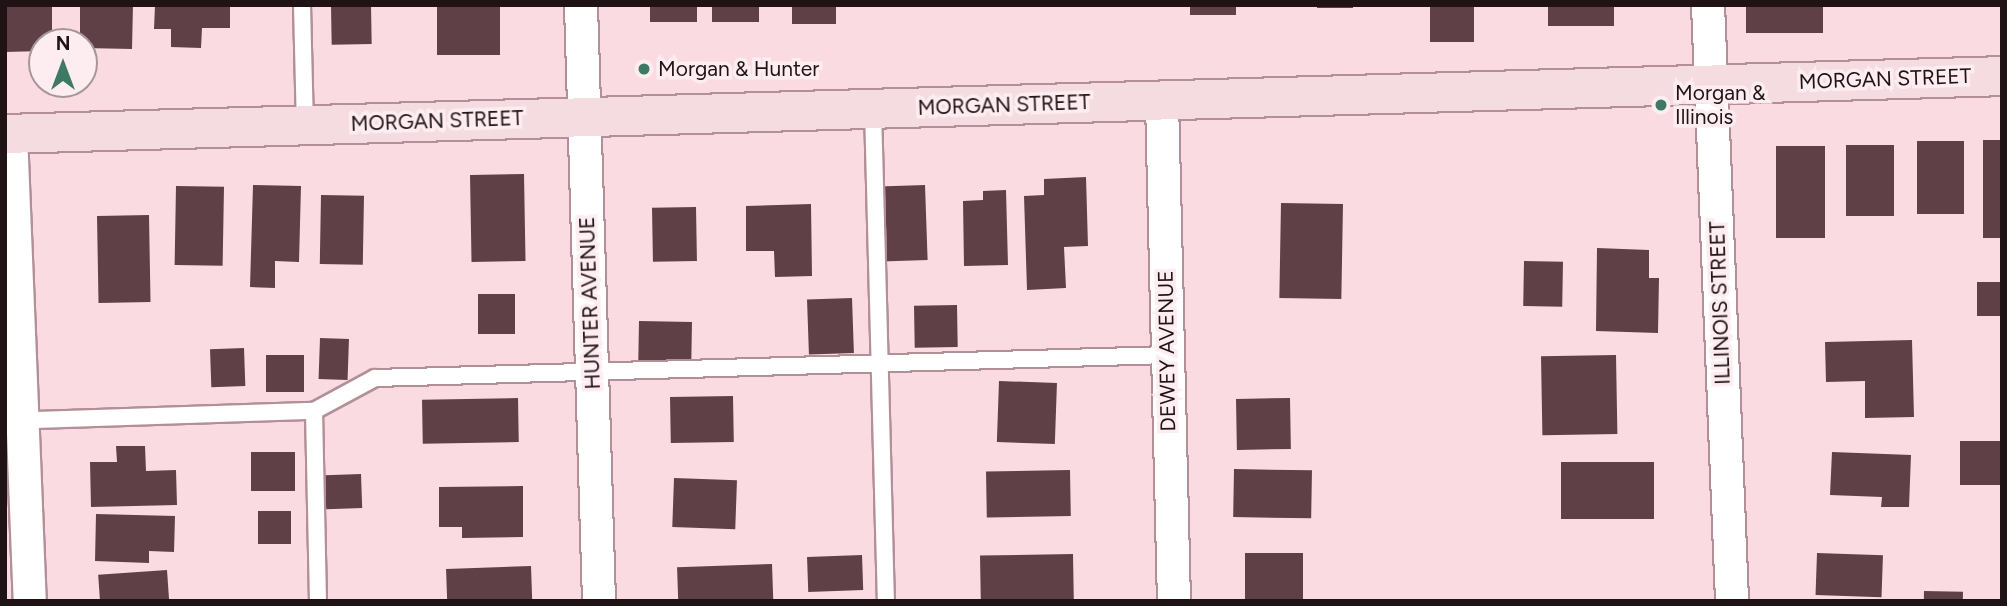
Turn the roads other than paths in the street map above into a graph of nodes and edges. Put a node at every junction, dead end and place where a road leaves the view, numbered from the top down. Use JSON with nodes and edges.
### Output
{"nodes":[{"id":1,"x":302,"y":5,"type":"edge"},
{"id":2,"x":581,"y":5,"type":"edge"},
{"id":3,"x":1708,"y":5,"type":"edge"},
{"id":4,"x":2002,"y":76,"type":"edge"},
{"id":5,"x":1712,"y":85,"type":"junction"},
{"id":6,"x":1162,"y":101,"type":"junction"},
{"id":7,"x":873,"y":109,"type":"junction"},
{"id":8,"x":584,"y":117,"type":"junction"},
{"id":9,"x":305,"y":125,"type":"junction"},
{"id":10,"x":8,"y":134,"type":"edge"},
{"id":11,"x":1167,"y":355,"type":"junction"},
{"id":12,"x":879,"y":364,"type":"junction"},
{"id":13,"x":592,"y":372,"type":"junction"},
{"id":14,"x":314,"y":411,"type":"junction"},
{"id":15,"x":14,"y":421,"type":"edge"},
{"id":16,"x":30,"y":601,"type":"edge"},
{"id":17,"x":318,"y":601,"type":"edge"},
{"id":18,"x":599,"y":601,"type":"edge"},
{"id":19,"x":886,"y":601,"type":"edge"},
{"id":20,"x":1174,"y":601,"type":"edge"},
{"id":21,"x":1732,"y":601,"type":"edge"}],
"edges":[{"from":1,"to":9,"type":"lane"},
{"from":2,"to":8,"type":"street","name":"HUNTER AVENUE"},
{"from":3,"to":5,"type":"street","name":"ILLINOIS STREET"},
{"from":4,"to":5,"type":"street","name":"MORGAN STREET"},
{"from":5,"to":6,"type":"street","name":"MORGAN STREET"},
{"from":5,"to":21,"type":"street","name":"ILLINOIS STREET"},
{"from":6,"to":7,"type":"street","name":"MORGAN STREET"},
{"from":6,"to":11,"type":"street","name":"DEWEY AVENUE"},
{"from":7,"to":8,"type":"street","name":"MORGAN STREET"},
{"from":7,"to":12,"type":"lane"},
{"from":8,"to":9,"type":"street","name":"MORGAN STREET"},
{"from":8,"to":13,"type":"street","name":"HUNTER AVENUE"},
{"from":9,"to":10,"type":"street","name":"MORGAN STREET"},
{"from":10,"to":15,"type":"street"},
{"from":11,"to":12,"type":"lane"},
{"from":11,"to":20,"type":"street","name":"DEWEY AVENUE"},
{"from":12,"to":13,"type":"lane"},
{"from":12,"to":19,"type":"lane"},
{"from":13,"to":14,"type":"lane"},
{"from":13,"to":18,"type":"street","name":"HUNTER AVENUE"},
{"from":14,"to":15,"type":"lane"},
{"from":14,"to":17,"type":"lane"},
{"from":15,"to":16,"type":"street"}]}
